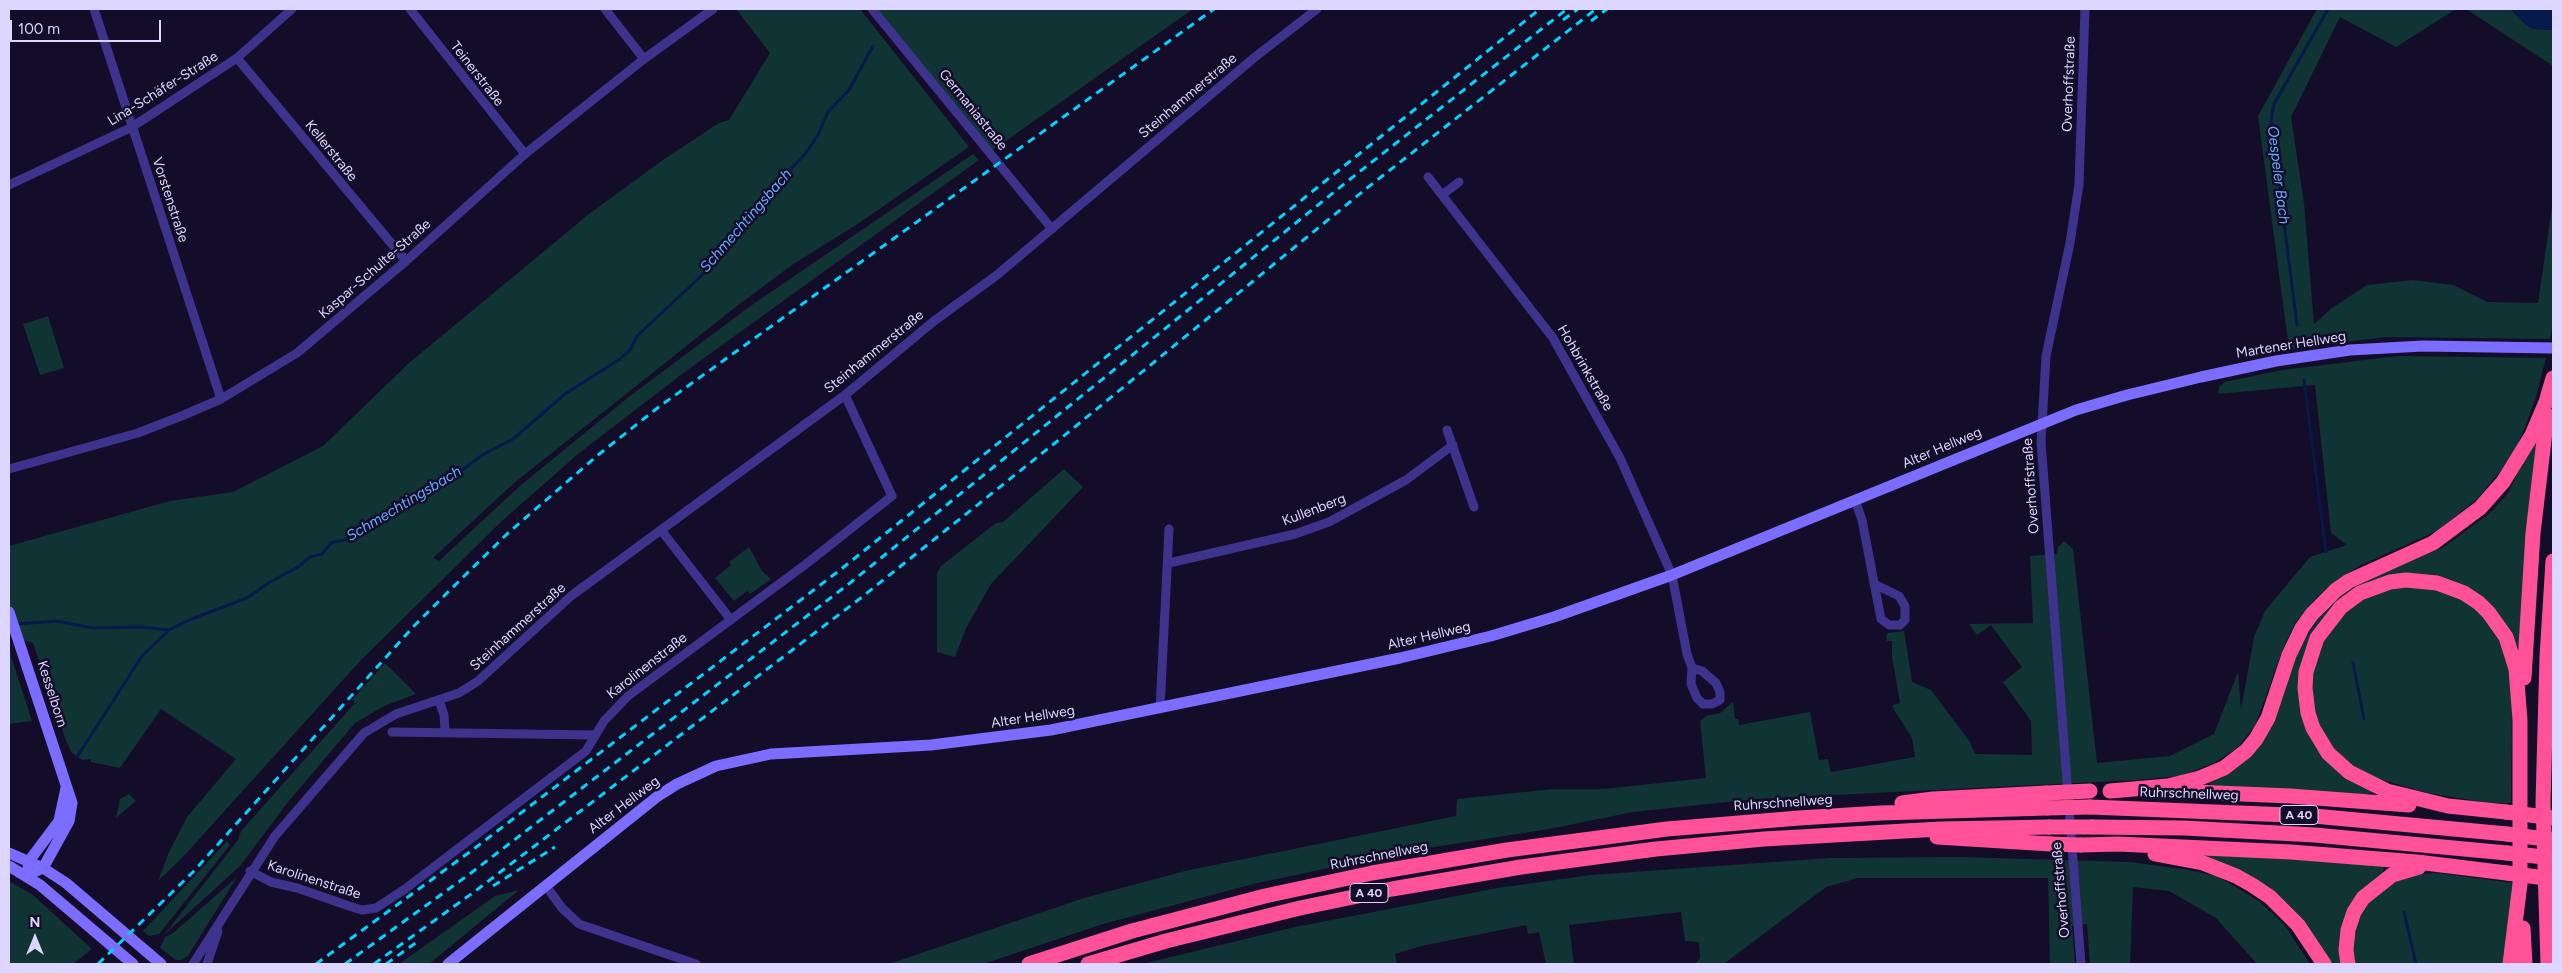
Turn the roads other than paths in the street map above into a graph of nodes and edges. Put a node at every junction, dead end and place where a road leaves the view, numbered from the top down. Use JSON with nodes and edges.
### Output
{"nodes":[{"id":1,"x":94,"y":9,"type":"edge"},
{"id":2,"x":292,"y":9,"type":"edge"},
{"id":3,"x":410,"y":9,"type":"edge"},
{"id":4,"x":605,"y":9,"type":"edge"},
{"id":5,"x":713,"y":9,"type":"edge"},
{"id":6,"x":872,"y":9,"type":"edge"},
{"id":7,"x":1317,"y":9,"type":"edge"},
{"id":8,"x":2085,"y":9,"type":"edge"},
{"id":9,"x":237,"y":58,"type":"junction"},
{"id":10,"x":644,"y":59,"type":"junction"},
{"id":11,"x":132,"y":127,"type":"junction"},
{"id":12,"x":525,"y":154,"type":"junction"},
{"id":13,"x":1428,"y":177,"type":"dead end"},
{"id":14,"x":1460,"y":182,"type":"dead end"},
{"id":15,"x":9,"y":185,"type":"edge"},
{"id":16,"x":1442,"y":195,"type":"junction"},
{"id":17,"x":1052,"y":229,"type":"junction"},
{"id":18,"x":406,"y":261,"type":"junction"},
{"id":19,"x":2553,"y":348,"type":"edge"},
{"id":20,"x":2553,"y":376,"type":"edge"},
{"id":21,"x":845,"y":395,"type":"junction"},
{"id":22,"x":221,"y":398,"type":"junction"},
{"id":23,"x":2041,"y":424,"type":"junction"},
{"id":24,"x":1448,"y":430,"type":"dead end"},
{"id":25,"x":1453,"y":445,"type":"junction"},
{"id":26,"x":9,"y":469,"type":"edge"},
{"id":27,"x":1855,"y":500,"type":"junction"},
{"id":28,"x":1474,"y":507,"type":"dead end"},
{"id":29,"x":1169,"y":529,"type":"dead end"},
{"id":30,"x":661,"y":530,"type":"junction"},
{"id":31,"x":2553,"y":561,"type":"edge"},
{"id":32,"x":1169,"y":563,"type":"junction"},
{"id":33,"x":1672,"y":575,"type":"junction"},
{"id":34,"x":1874,"y":584,"type":"junction"},
{"id":35,"x":9,"y":612,"type":"edge"},
{"id":36,"x":730,"y":620,"type":"junction"},
{"id":37,"x":1692,"y":668,"type":"dead end"},
{"id":38,"x":439,"y":700,"type":"junction"},
{"id":39,"x":1160,"y":709,"type":"junction"},
{"id":40,"x":2520,"y":720,"type":"junction"},
{"id":41,"x":445,"y":731,"type":"junction"},
{"id":42,"x":392,"y":732,"type":"dead end"},
{"id":43,"x":595,"y":735,"type":"junction"},
{"id":44,"x":67,"y":785,"type":"junction"},
{"id":45,"x":2110,"y":791,"type":"junction"},
{"id":46,"x":2046,"y":800,"type":"junction"},
{"id":47,"x":2448,"y":806,"type":"junction"},
{"id":48,"x":2553,"y":818,"type":"edge"},
{"id":49,"x":1870,"y":832,"type":"junction"},
{"id":50,"x":2553,"y":840,"type":"edge"},
{"id":51,"x":2089,"y":846,"type":"junction"},
{"id":52,"x":9,"y":854,"type":"edge"},
{"id":53,"x":2553,"y":858,"type":"edge"},
{"id":54,"x":28,"y":861,"type":"junction"},
{"id":55,"x":9,"y":866,"type":"edge"},
{"id":56,"x":2440,"y":866,"type":"junction"},
{"id":57,"x":43,"y":868,"type":"junction"},
{"id":58,"x":250,"y":871,"type":"junction"},
{"id":59,"x":27,"y":875,"type":"junction"},
{"id":60,"x":2553,"y":879,"type":"edge"},
{"id":61,"x":2520,"y":884,"type":"junction"},
{"id":62,"x":546,"y":886,"type":"junction"},
{"id":63,"x":221,"y":921,"type":"junction"},
{"id":64,"x":133,"y":964,"type":"edge"},
{"id":65,"x":161,"y":964,"type":"edge"},
{"id":66,"x":193,"y":964,"type":"edge"},
{"id":67,"x":207,"y":964,"type":"edge"},
{"id":68,"x":448,"y":964,"type":"edge"},
{"id":69,"x":696,"y":964,"type":"edge"},
{"id":70,"x":1028,"y":964,"type":"edge"},
{"id":71,"x":1088,"y":964,"type":"edge"},
{"id":72,"x":2081,"y":964,"type":"edge"},
{"id":73,"x":2324,"y":964,"type":"edge"},
{"id":74,"x":2348,"y":964,"type":"edge"},
{"id":75,"x":2510,"y":964,"type":"edge"},
{"id":76,"x":2525,"y":964,"type":"edge"},
{"id":77,"x":2548,"y":964,"type":"edge"}],
"edges":[{"from":1,"to":11,"type":"street","name":"Vorstenstraße"},
{"from":2,"to":9,"type":"street","name":"Lina-Schäfer-Straße"},
{"from":3,"to":12,"type":"street","name":"Teinerstraße"},
{"from":4,"to":10,"type":"street"},
{"from":5,"to":10,"type":"street","name":"Kaspar-Schulte-Straße"},
{"from":6,"to":17,"type":"street","name":"Germaniastraße"},
{"from":7,"to":17,"type":"street","name":"Steinhammerstraße"},
{"from":8,"to":23,"type":"street","name":"Overhoffstraße"},
{"from":9,"to":11,"type":"street","name":"Lina-Schäfer-Straße"},
{"from":9,"to":18,"type":"street","name":"Kellerstraße"},
{"from":10,"to":12,"type":"street","name":"Kaspar-Schulte-Straße"},
{"from":11,"to":15,"type":"street","name":"Lina-Schäfer-Straße"},
{"from":11,"to":22,"type":"street","name":"Vorstenstraße"},
{"from":12,"to":18,"type":"street","name":"Kaspar-Schulte-Straße"},
{"from":13,"to":16,"type":"street","name":"Hohbrinkstraße"},
{"from":14,"to":16,"type":"street"},
{"from":16,"to":33,"type":"street","name":"Hohbrinkstraße"},
{"from":17,"to":21,"type":"street","name":"Steinhammerstraße"},
{"from":18,"to":22,"type":"street","name":"Kaspar-Schulte-Straße"},
{"from":19,"to":23,"type":"street","name":"Martener Hellweg"},
{"from":20,"to":40,"type":"highway"},
{"from":20,"to":45,"type":"highway"},
{"from":21,"to":30,"type":"street","name":"Steinhammerstraße"},
{"from":21,"to":36,"type":"street","name":"Karolinenstraße"},
{"from":22,"to":26,"type":"street","name":"Kaspar-Schulte-Straße"},
{"from":23,"to":27,"type":"street","name":"Alter Hellweg"},
{"from":23,"to":72,"type":"street","name":"Overhoffstraße"},
{"from":24,"to":25,"type":"street"},
{"from":25,"to":28,"type":"street"},
{"from":25,"to":32,"type":"street","name":"Kullenberg"},
{"from":27,"to":33,"type":"street","name":"Alter Hellweg"},
{"from":27,"to":34,"type":"street"},
{"from":29,"to":32,"type":"street"},
{"from":30,"to":36,"type":"street"},
{"from":30,"to":38,"type":"street","name":"Steinhammerstraße"},
{"from":31,"to":77,"type":"highway"},
{"from":32,"to":39,"type":"street"},
{"from":33,"to":37,"type":"street"},
{"from":33,"to":39,"type":"street","name":"Alter Hellweg"},
{"from":34,"to":34,"type":"street"},
{"from":35,"to":44,"type":"street","name":"Kesselborn"},
{"from":36,"to":43,"type":"street","name":"Karolinenstraße"},
{"from":38,"to":41,"type":"street"},
{"from":38,"to":58,"type":"street","name":"Steinhammerstraße"},
{"from":39,"to":62,"type":"street","name":"Alter Hellweg"},
{"from":40,"to":47,"type":"highway"},
{"from":40,"to":61,"type":"highway"},
{"from":41,"to":42,"type":"street"},
{"from":41,"to":43,"type":"street"},
{"from":43,"to":58,"type":"street","name":"Karolinenstraße"},
{"from":44,"to":54,"type":"street","name":"Kesselborn"},
{"from":44,"to":57,"type":"street","name":"Kesselborn"},
{"from":45,"to":46,"type":"highway","bridge":true},
{"from":45,"to":47,"type":"highway"},
{"from":46,"to":50,"type":"highway","name":"Ruhrschnellweg","number":"A 40","bridge":true},
{"from":46,"to":70,"type":"highway","name":"Ruhrschnellweg","number":"A 40"},
{"from":47,"to":48,"type":"highway","bridge":true},
{"from":49,"to":51,"type":"highway","bridge":true},
{"from":49,"to":53,"type":"highway","number":"A 40","bridge":true},
{"from":49,"to":71,"type":"highway","number":"A 40"},
{"from":51,"to":56,"type":"highway"},
{"from":51,"to":73,"type":"highway"},
{"from":52,"to":54,"type":"street"},
{"from":54,"to":57,"type":"street"},
{"from":54,"to":59,"type":"street"},
{"from":55,"to":59,"type":"street"},
{"from":56,"to":60,"type":"highway","bridge":true},
{"from":56,"to":74,"type":"highway"},
{"from":57,"to":59,"type":"street"},
{"from":57,"to":65,"type":"street"},
{"from":58,"to":63,"type":"street","name":"Steinhammerstraße"},
{"from":59,"to":64,"type":"street"},
{"from":61,"to":75,"type":"highway"},
{"from":61,"to":76,"type":"highway"},
{"from":62,"to":68,"type":"street","name":"Alter Hellweg"},
{"from":62,"to":69,"type":"street"},
{"from":63,"to":66,"type":"street","name":"Steinhammerstraße"},
{"from":63,"to":67,"type":"street","name":"Steinhammerstraße"}]}
